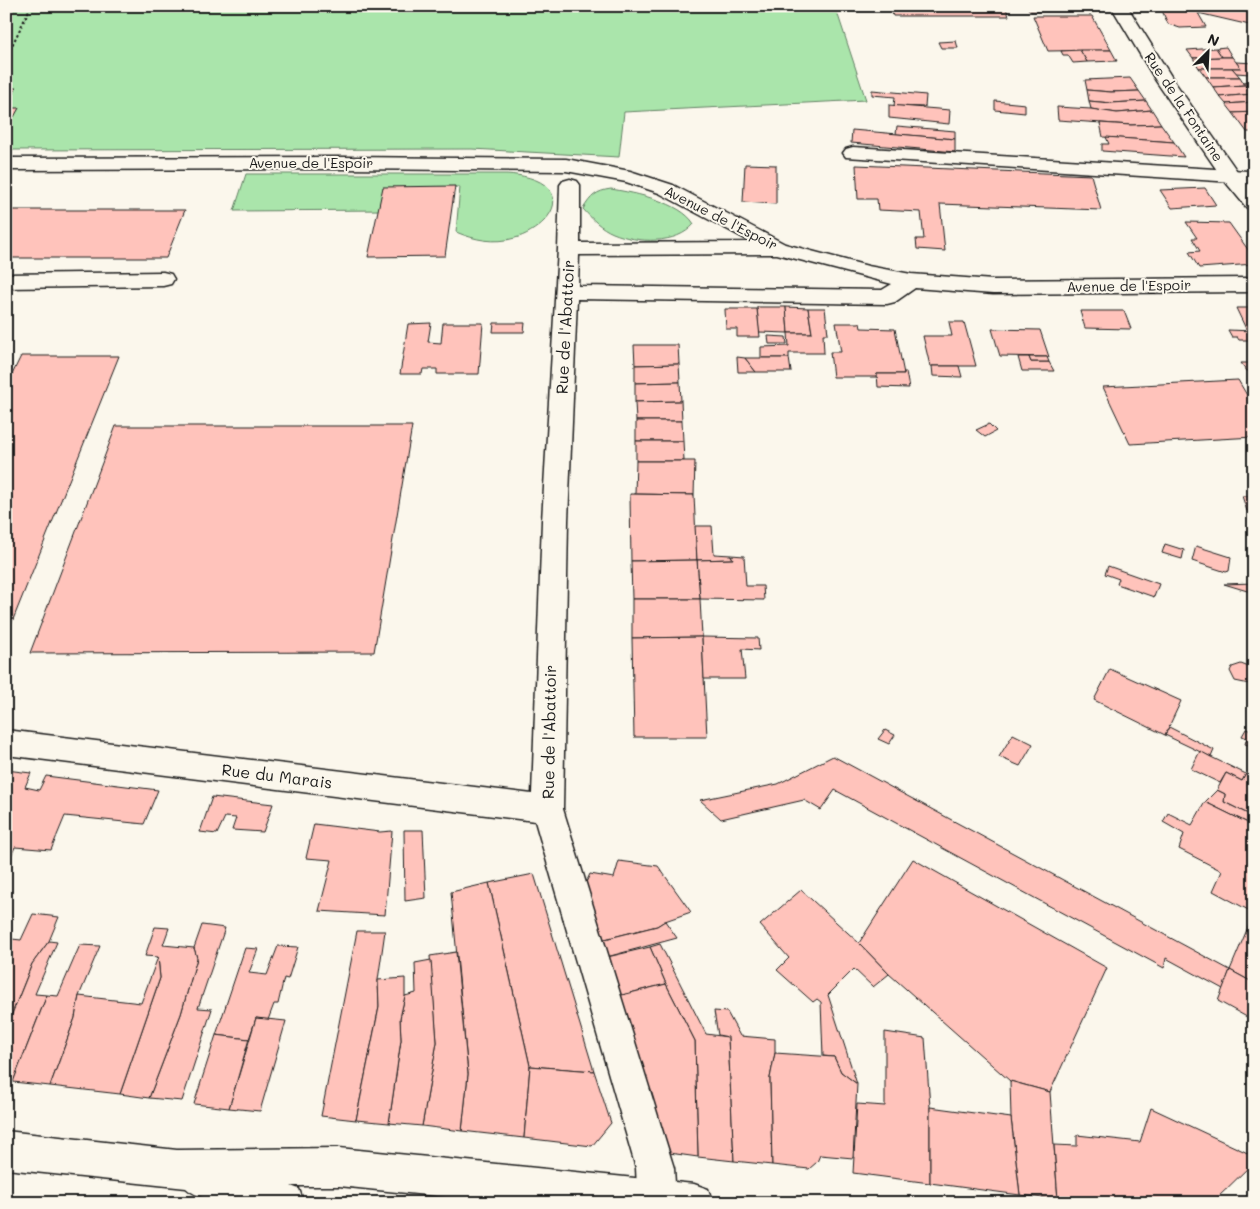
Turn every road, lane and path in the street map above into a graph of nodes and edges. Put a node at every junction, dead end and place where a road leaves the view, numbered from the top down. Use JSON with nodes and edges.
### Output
{"nodes":[{"id":1,"x":31,"y":6,"type":"edge"},
{"id":2,"x":1119,"y":6,"type":"edge"},
{"id":3,"x":1133,"y":6,"type":"edge"},
{"id":4,"x":6,"y":58,"type":"edge"},
{"id":5,"x":853,"y":153,"type":"dead end"},
{"id":6,"x":6,"y":164,"type":"edge"},
{"id":7,"x":1244,"y":179,"type":"edge"},
{"id":8,"x":570,"y":185,"type":"dead end"},
{"id":9,"x":1254,"y":204,"type":"edge"},
{"id":10,"x":778,"y":248,"type":"junction"},
{"id":11,"x":569,"y":249,"type":"junction"},
{"id":12,"x":163,"y":279,"type":"dead end"},
{"id":13,"x":6,"y":281,"type":"edge"},
{"id":14,"x":911,"y":281,"type":"junction"},
{"id":15,"x":1254,"y":285,"type":"edge"},
{"id":16,"x":566,"y":292,"type":"junction"},
{"id":17,"x":6,"y":742,"type":"edge"},
{"id":18,"x":547,"y":809,"type":"junction"},
{"id":19,"x":6,"y":1150,"type":"edge"},
{"id":20,"x":177,"y":1169,"type":"junction"},
{"id":21,"x":652,"y":1201,"type":"edge"},
{"id":22,"x":285,"y":1203,"type":"edge"},
{"id":23,"x":694,"y":1203,"type":"edge"}],
"edges":[{"from":1,"to":4,"type":"path"},
{"from":2,"to":7,"type":"street","name":"Rue de la Fontaine"},
{"from":3,"to":7,"type":"street","name":"Rue de la Fontaine"},
{"from":5,"to":7,"type":"street"},
{"from":6,"to":10,"type":"street","name":"Avenue de l'Espoir"},
{"from":7,"to":9,"type":"street","name":"Rue de la Fontaine"},
{"from":8,"to":11,"type":"street","name":"Rue de l'Abattoir"},
{"from":10,"to":11,"type":"street","name":"Rue de l'Abattoir"},
{"from":10,"to":14,"type":"street","name":"Avenue de l'Espoir"},
{"from":11,"to":16,"type":"street","name":"Rue de l'Abattoir"},
{"from":12,"to":13,"type":"street"},
{"from":14,"to":15,"type":"street","name":"Avenue de l'Espoir"},
{"from":14,"to":16,"type":"street"},
{"from":16,"to":18,"type":"street","name":"Rue de l'Abattoir"},
{"from":17,"to":18,"type":"street","name":"Rue du Marais"},
{"from":18,"to":21,"type":"street","name":"Rue de l'Abattoir"},
{"from":19,"to":20,"type":"street"},
{"from":20,"to":21,"type":"street"},
{"from":20,"to":22,"type":"street"},
{"from":21,"to":23,"type":"street"}]}
